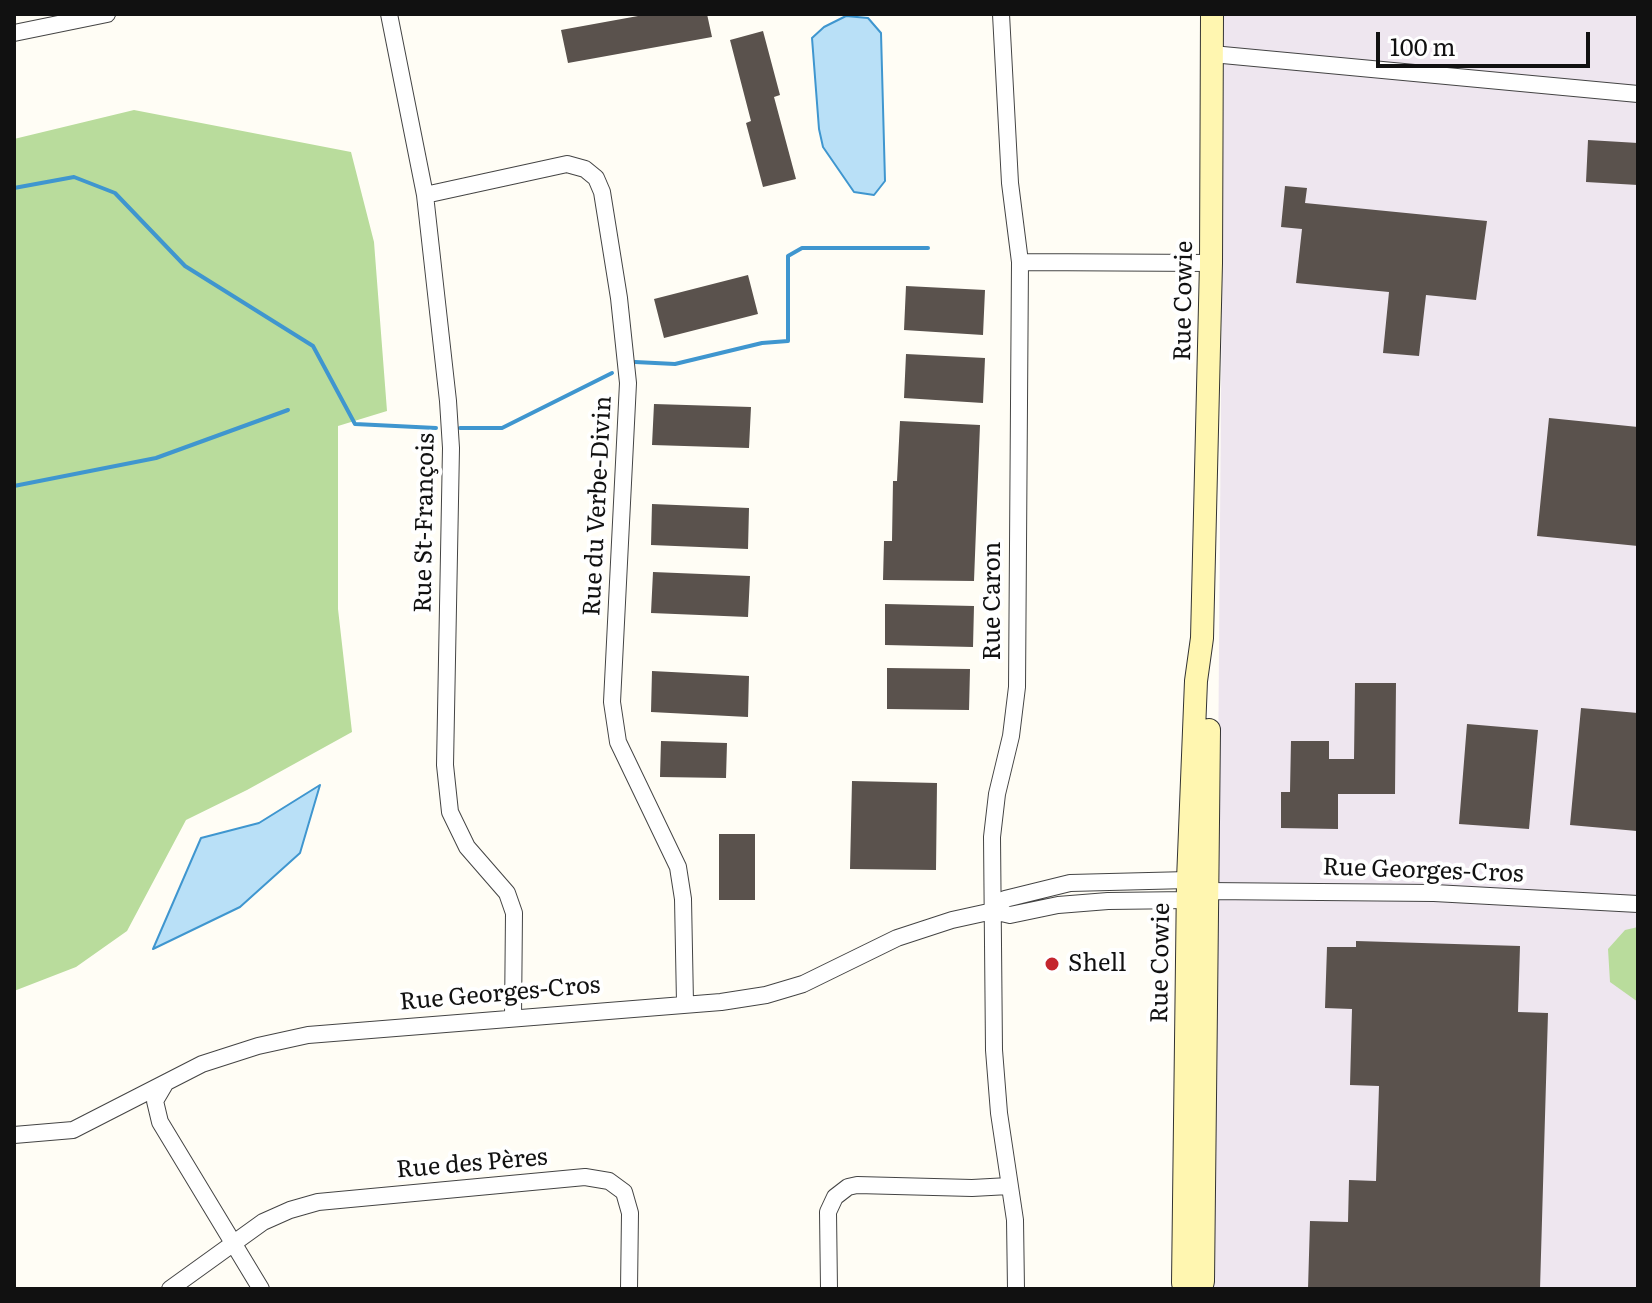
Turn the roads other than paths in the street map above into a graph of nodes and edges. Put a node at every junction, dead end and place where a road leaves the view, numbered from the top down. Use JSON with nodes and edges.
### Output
{"nodes":[{"id":1,"x":107,"y":14,"type":"edge"},
{"id":2,"x":389,"y":14,"type":"edge"},
{"id":3,"x":1001,"y":14,"type":"edge"},
{"id":4,"x":1212,"y":14,"type":"edge"},
{"id":5,"x":14,"y":33,"type":"edge"},
{"id":6,"x":1212,"y":54,"type":"junction"},
{"id":7,"x":1638,"y":94,"type":"edge"},
{"id":8,"x":425,"y":195,"type":"junction"},
{"id":9,"x":1020,"y":262,"type":"junction"},
{"id":10,"x":1211,"y":263,"type":"junction"},
{"id":11,"x":1088,"y":883,"type":"junction"},
{"id":12,"x":1194,"y":891,"type":"junction"},
{"id":13,"x":1090,"y":902,"type":"junction"},
{"id":14,"x":1638,"y":904,"type":"edge"},
{"id":15,"x":993,"y":911,"type":"junction"},
{"id":16,"x":685,"y":1003,"type":"junction"},
{"id":17,"x":513,"y":1017,"type":"junction"},
{"id":18,"x":166,"y":1083,"type":"junction"},
{"id":19,"x":14,"y":1135,"type":"edge"},
{"id":20,"x":1009,"y":1186,"type":"junction"},
{"id":21,"x":233,"y":1243,"type":"junction"},
{"id":22,"x":170,"y":1289,"type":"edge"},
{"id":23,"x":261,"y":1289,"type":"edge"},
{"id":24,"x":629,"y":1289,"type":"edge"},
{"id":25,"x":829,"y":1289,"type":"edge"},
{"id":26,"x":1016,"y":1289,"type":"edge"},
{"id":27,"x":1186,"y":1289,"type":"edge"},
{"id":28,"x":1201,"y":1289,"type":"edge"}],
"edges":[{"from":1,"to":5,"type":"street"},
{"from":2,"to":8,"type":"street","name":"Rue St-François"},
{"from":3,"to":9,"type":"street","name":"Rue Caron"},
{"from":4,"to":6,"type":"main road","name":"Rue Cowie"},
{"from":6,"to":7,"type":"street"},
{"from":6,"to":10,"type":"main road","name":"Rue Cowie"},
{"from":8,"to":16,"type":"street","name":"Rue du Verbe-Divin"},
{"from":8,"to":17,"type":"street","name":"Rue St-François"},
{"from":9,"to":10,"type":"street"},
{"from":9,"to":15,"type":"street","name":"Rue Caron"},
{"from":10,"to":12,"type":"main road","name":"Rue Cowie"},
{"from":11,"to":12,"type":"street","name":"Rue Georges-Cros"},
{"from":11,"to":13,"type":"street"},
{"from":11,"to":15,"type":"street","name":"Rue Georges-Cros"},
{"from":12,"to":13,"type":"street","name":"Rue Georges-Cros"},
{"from":12,"to":14,"type":"street","name":"Rue Georges-Cros"},
{"from":12,"to":27,"type":"main road","name":"Rue Cowie"},
{"from":12,"to":28,"type":"main road","name":"Rue Cowie"},
{"from":13,"to":15,"type":"street","name":"Rue Georges-Cros"},
{"from":15,"to":16,"type":"street","name":"Rue Georges-Cros"},
{"from":15,"to":20,"type":"street","name":"Rue Caron"},
{"from":16,"to":17,"type":"street","name":"Rue Georges-Cros"},
{"from":17,"to":18,"type":"street","name":"Rue Georges-Cros"},
{"from":18,"to":19,"type":"street","name":"Rue Georges-Cros"},
{"from":18,"to":21,"type":"street"},
{"from":20,"to":25,"type":"street"},
{"from":20,"to":26,"type":"street","name":"Rue Caron"},
{"from":21,"to":22,"type":"street"},
{"from":21,"to":23,"type":"street"},
{"from":21,"to":24,"type":"street","name":"Rue des Pères"}]}
